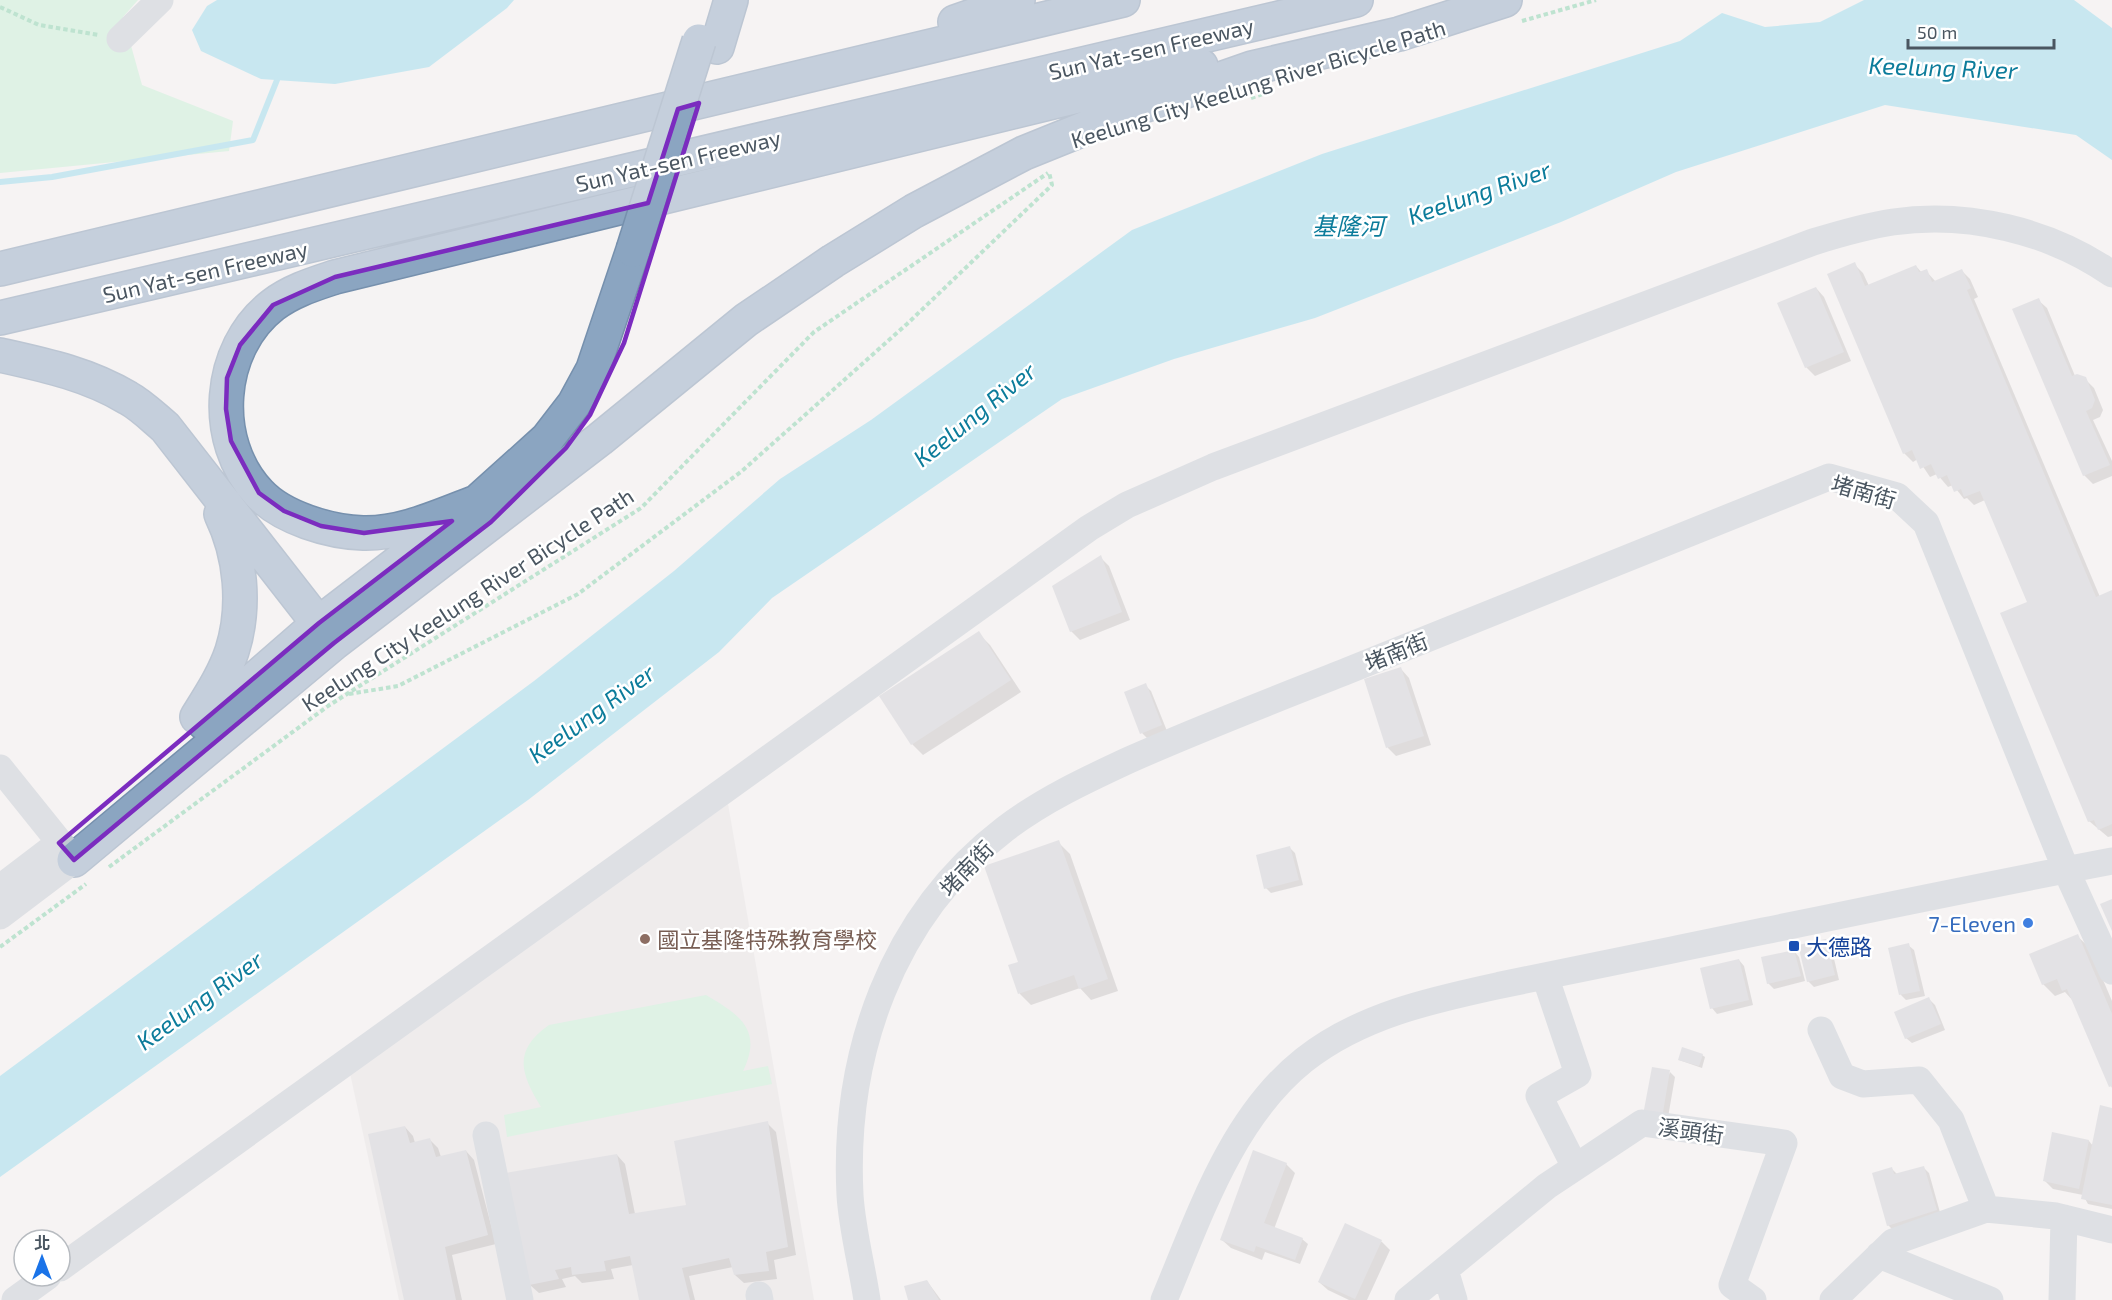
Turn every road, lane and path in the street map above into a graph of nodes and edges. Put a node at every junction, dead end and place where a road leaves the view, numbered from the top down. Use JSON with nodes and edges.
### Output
{"nodes":[{"id":1,"x":160,"y":0,"type":"edge"},
{"id":2,"x":710,"y":0,"type":"edge"},
{"id":3,"x":731,"y":0,"type":"edge"},
{"id":4,"x":1018,"y":0,"type":"edge"},
{"id":5,"x":1123,"y":0,"type":"edge"},
{"id":6,"x":1356,"y":0,"type":"edge"},
{"id":7,"x":1467,"y":0,"type":"edge"},
{"id":8,"x":1596,"y":0,"type":"edge"},
{"id":9,"x":0,"y":7,"type":"edge"},
{"id":10,"x":1510,"y":11,"type":"edge"},
{"id":11,"x":120,"y":39,"type":"joint"},
{"id":12,"x":708,"y":44,"type":"junction"},
{"id":13,"x":791,"y":81,"type":"junction"},
{"id":14,"x":1273,"y":91,"type":"dead end"},
{"id":15,"x":1241,"y":101,"type":"dead end"},
{"id":16,"x":1059,"y":165,"type":"dead end"},
{"id":17,"x":1049,"y":172,"type":"junction"},
{"id":18,"x":0,"y":269,"type":"edge"},
{"id":19,"x":2112,"y":274,"type":"edge"},
{"id":20,"x":0,"y":318,"type":"edge"},
{"id":21,"x":0,"y":356,"type":"edge"},
{"id":22,"x":202,"y":475,"type":"junction"},
{"id":23,"x":484,"y":512,"type":"junction"},
{"id":24,"x":326,"y":633,"type":"junction"},
{"id":25,"x":345,"y":695,"type":"junction"},
{"id":26,"x":182,"y":742,"type":"junction"},
{"id":27,"x":0,"y":768,"type":"edge"},
{"id":28,"x":2112,"y":861,"type":"edge"},
{"id":29,"x":74,"y":862,"type":"junction"},
{"id":30,"x":106,"y":869,"type":"dead end"},
{"id":31,"x":2066,"y":870,"type":"junction"},
{"id":32,"x":0,"y":888,"type":"edge"},
{"id":33,"x":0,"y":916,"type":"edge"},
{"id":34,"x":0,"y":948,"type":"edge"},
{"id":35,"x":2112,"y":971,"type":"edge"},
{"id":36,"x":1545,"y":976,"type":"junction"},
{"id":37,"x":1821,"y":1030,"type":"dead end"},
{"id":38,"x":486,"y":1135,"type":"dead end"},
{"id":39,"x":1575,"y":1167,"type":"junction"},
{"id":40,"x":1986,"y":1209,"type":"junction"},
{"id":41,"x":2064,"y":1218,"type":"junction"},
{"id":42,"x":2112,"y":1230,"type":"edge"},
{"id":43,"x":1879,"y":1256,"type":"junction"},
{"id":44,"x":72,"y":1259,"type":"edge"},
{"id":45,"x":1445,"y":1270,"type":"junction"},
{"id":46,"x":32,"y":1288,"type":"edge"},
{"id":47,"x":1946,"y":1291,"type":"edge"},
{"id":48,"x":15,"y":1300,"type":"edge"},
{"id":49,"x":520,"y":1300,"type":"edge"},
{"id":50,"x":867,"y":1300,"type":"edge"},
{"id":51,"x":1164,"y":1300,"type":"edge"},
{"id":52,"x":1408,"y":1300,"type":"edge"},
{"id":53,"x":1454,"y":1300,"type":"edge"},
{"id":54,"x":1753,"y":1300,"type":"edge"},
{"id":55,"x":1833,"y":1300,"type":"edge"},
{"id":56,"x":1990,"y":1300,"type":"edge"},
{"id":57,"x":2062,"y":1300,"type":"edge"}],
"edges":[{"from":1,"to":11,"type":"street"},
{"from":2,"to":12,"type":"highway"},
{"from":3,"to":12,"type":"highway"},
{"from":4,"to":13,"type":"highway"},
{"from":5,"to":13,"type":"highway"},
{"from":6,"to":20,"type":"highway","name":"Sun Yat-sen Freeway"},
{"from":7,"to":23,"type":"highway"},
{"from":8,"to":10,"type":"path"},
{"from":9,"to":11,"type":"path"},
{"from":10,"to":23,"type":"highway"},
{"from":12,"to":23,"type":"highway"},
{"from":13,"to":18,"type":"highway"},
{"from":14,"to":15,"type":"path","name":"Keelung City Keelung River Bicycle Path"},
{"from":16,"to":17,"type":"path","name":"Keelung City Keelung River Bicycle Path"},
{"from":17,"to":25,"type":"path","name":"Keelung City Keelung River Bicycle Path"},
{"from":17,"to":25,"type":"path"},
{"from":19,"to":44,"type":"street"},
{"from":21,"to":22,"type":"highway"},
{"from":22,"to":24,"type":"highway"},
{"from":22,"to":26,"type":"highway"},
{"from":23,"to":24,"type":"highway"},
{"from":24,"to":26,"type":"highway"},
{"from":24,"to":29,"type":"highway"},
{"from":25,"to":30,"type":"path","name":"Keelung City Keelung River Bicycle Path"},
{"from":26,"to":29,"type":"highway"},
{"from":27,"to":29,"type":"street"},
{"from":28,"to":31,"type":"street"},
{"from":29,"to":32,"type":"street"},
{"from":29,"to":33,"type":"street"},
{"from":29,"to":34,"type":"path"},
{"from":31,"to":35,"type":"street"},
{"from":31,"to":36,"type":"street"},
{"from":31,"to":50,"type":"street","name":"堵南街"},
{"from":36,"to":39,"type":"street"},
{"from":36,"to":51,"type":"street"},
{"from":37,"to":40,"type":"street"},
{"from":38,"to":49,"type":"street"},
{"from":39,"to":45,"type":"street","name":"溪頭街"},
{"from":39,"to":54,"type":"street","name":"溪頭街"},
{"from":40,"to":41,"type":"street"},
{"from":40,"to":43,"type":"street"},
{"from":41,"to":42,"type":"street"},
{"from":41,"to":57,"type":"street"},
{"from":43,"to":47,"type":"street"},
{"from":43,"to":55,"type":"street"},
{"from":45,"to":52,"type":"street","name":"溪頭街"},
{"from":45,"to":53,"type":"street"},
{"from":46,"to":48,"type":"street"},
{"from":47,"to":56,"type":"street"}]}
